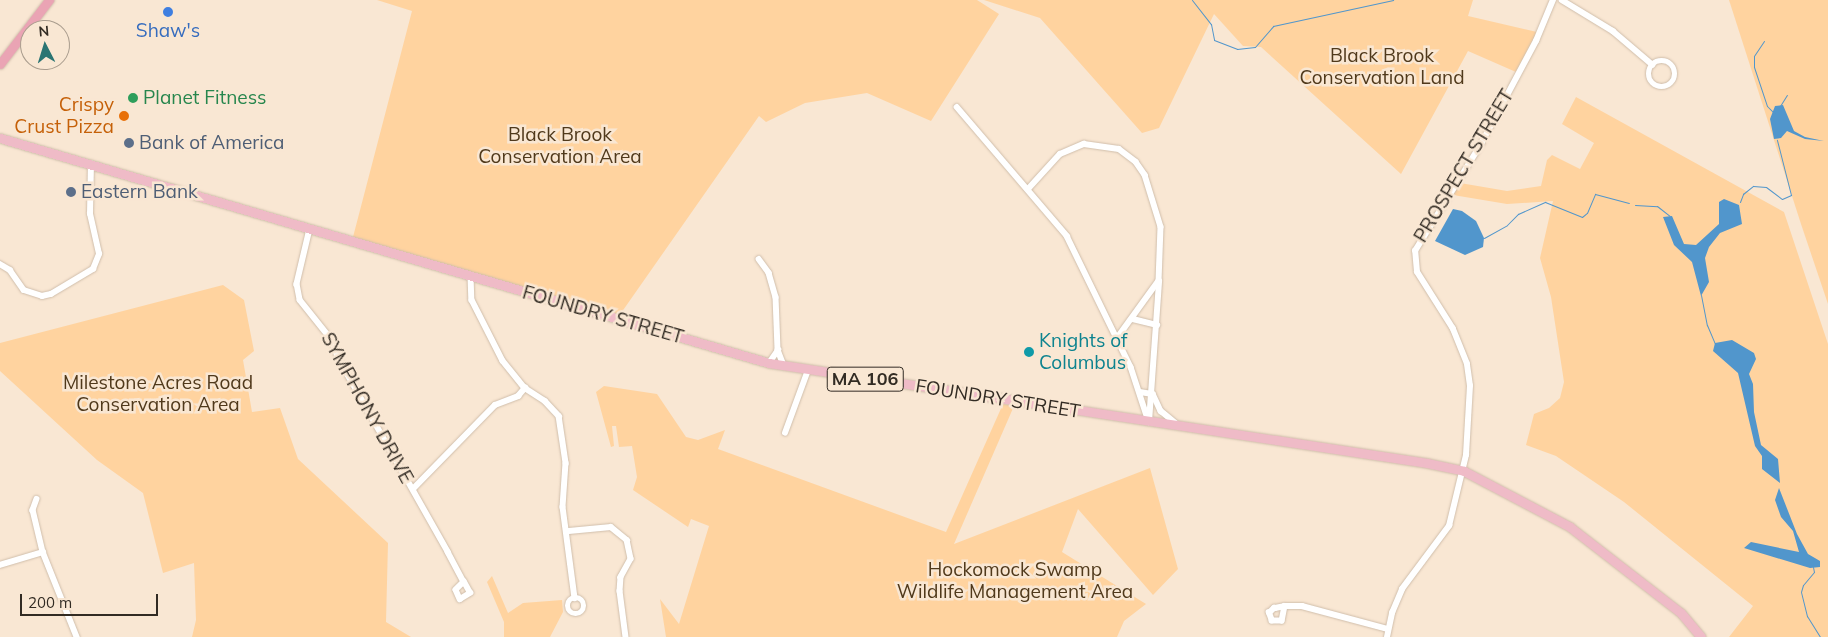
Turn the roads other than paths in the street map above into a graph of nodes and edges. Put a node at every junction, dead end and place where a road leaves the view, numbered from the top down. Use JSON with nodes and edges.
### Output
{"nodes":[{"id":1,"x":49,"y":0,"type":"edge"},
{"id":2,"x":1553,"y":0,"type":"edge"},
{"id":3,"x":1562,"y":0,"type":"edge"},
{"id":4,"x":0,"y":64,"type":"edge"},
{"id":5,"x":1654,"y":65,"type":"junction"},
{"id":6,"x":957,"y":107,"type":"dead end"},
{"id":7,"x":0,"y":138,"type":"edge"},
{"id":8,"x":91,"y":164,"type":"junction"},
{"id":9,"x":1028,"y":189,"type":"junction"},
{"id":10,"x":310,"y":229,"type":"junction"},
{"id":11,"x":759,"y":259,"type":"dead end"},
{"id":12,"x":0,"y":264,"type":"edge"},
{"id":13,"x":471,"y":276,"type":"junction"},
{"id":14,"x":1158,"y":281,"type":"junction"},
{"id":15,"x":1133,"y":319,"type":"junction"},
{"id":16,"x":1157,"y":325,"type":"junction"},
{"id":17,"x":1118,"y":339,"type":"junction"},
{"id":18,"x":778,"y":350,"type":"junction"},
{"id":19,"x":769,"y":363,"type":"junction"},
{"id":20,"x":784,"y":366,"type":"junction"},
{"id":21,"x":808,"y":370,"type":"junction"},
{"id":22,"x":525,"y":388,"type":"junction"},
{"id":23,"x":1140,"y":392,"type":"junction"},
{"id":24,"x":1152,"y":394,"type":"junction"},
{"id":25,"x":1149,"y":422,"type":"junction"},
{"id":26,"x":1185,"y":427,"type":"junction"},
{"id":27,"x":785,"y":433,"type":"dead end"},
{"id":28,"x":1464,"y":471,"type":"junction"},
{"id":29,"x":413,"y":489,"type":"junction"},
{"id":30,"x":37,"y":499,"type":"dead end"},
{"id":31,"x":569,"y":531,"type":"junction"},
{"id":32,"x":43,"y":552,"type":"junction"},
{"id":33,"x":0,"y":565,"type":"edge"},
{"id":34,"x":464,"y":582,"type":"dead end"},
{"id":35,"x":575,"y":598,"type":"dead end"},
{"id":36,"x":1285,"y":606,"type":"dead end"},
{"id":37,"x":1388,"y":629,"type":"junction"},
{"id":38,"x":76,"y":637,"type":"edge"},
{"id":39,"x":626,"y":637,"type":"edge"},
{"id":40,"x":1387,"y":637,"type":"edge"},
{"id":41,"x":1701,"y":637,"type":"edge"}],
"edges":[{"from":1,"to":4,"type":"highway"},
{"from":2,"to":28,"type":"street","name":"PROSPECT STREET"},
{"from":3,"to":5,"type":"street"},
{"from":5,"to":5,"type":"street"},
{"from":6,"to":9,"type":"street"},
{"from":7,"to":8,"type":"main road","name":"FOUNDRY STREET","number":"MA 106"},
{"from":8,"to":10,"type":"main road","name":"FOUNDRY STREET","number":"MA 106"},
{"from":8,"to":12,"type":"street"},
{"from":9,"to":14,"type":"street"},
{"from":9,"to":17,"type":"street"},
{"from":10,"to":13,"type":"main road","name":"FOUNDRY STREET","number":"MA 106"},
{"from":10,"to":29,"type":"street","name":"SYMPHONY DRIVE"},
{"from":11,"to":18,"type":"street"},
{"from":13,"to":19,"type":"main road","name":"FOUNDRY STREET","number":"MA 106"},
{"from":13,"to":22,"type":"street"},
{"from":14,"to":15,"type":"street"},
{"from":14,"to":16,"type":"street"},
{"from":15,"to":16,"type":"street"},
{"from":15,"to":17,"type":"street"},
{"from":16,"to":24,"type":"street"},
{"from":17,"to":23,"type":"street"},
{"from":18,"to":19,"type":"street"},
{"from":18,"to":20,"type":"street"},
{"from":19,"to":20,"type":"main road","name":"FOUNDRY STREET","number":"MA 106"},
{"from":20,"to":21,"type":"main road","name":"FOUNDRY STREET","number":"MA 106"},
{"from":21,"to":25,"type":"main road","name":"FOUNDRY STREET","number":"MA 106"},
{"from":21,"to":27,"type":"street"},
{"from":22,"to":29,"type":"street"},
{"from":22,"to":31,"type":"street"},
{"from":23,"to":24,"type":"street"},
{"from":23,"to":25,"type":"street"},
{"from":24,"to":25,"type":"street"},
{"from":24,"to":26,"type":"street"},
{"from":25,"to":26,"type":"main road","name":"FOUNDRY STREET","number":"MA 106"},
{"from":26,"to":28,"type":"main road","name":"FOUNDRY STREET","number":"MA 106"},
{"from":28,"to":37,"type":"street","name":"PROSPECT STREET"},
{"from":28,"to":41,"type":"main road","name":"FOUNDRY STREET","number":"MA 106"},
{"from":29,"to":34,"type":"street","name":"SYMPHONY DRIVE"},
{"from":30,"to":32,"type":"street"},
{"from":31,"to":35,"type":"street"},
{"from":31,"to":39,"type":"street"},
{"from":32,"to":33,"type":"street"},
{"from":32,"to":38,"type":"street"},
{"from":36,"to":37,"type":"street"},
{"from":37,"to":40,"type":"street","name":"PROSPECT STREET"}]}
